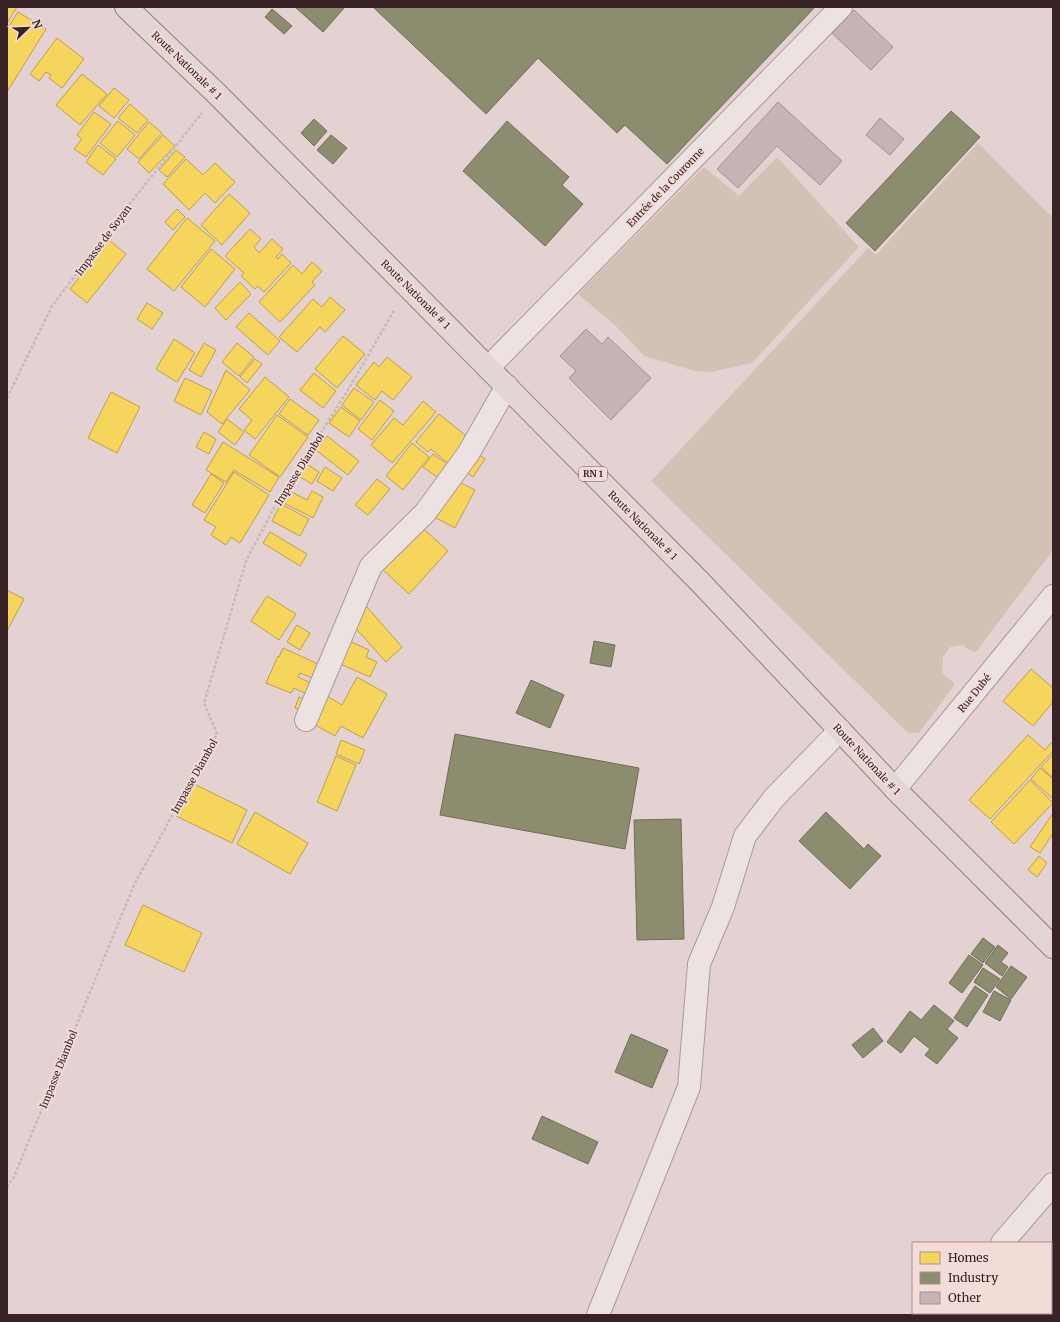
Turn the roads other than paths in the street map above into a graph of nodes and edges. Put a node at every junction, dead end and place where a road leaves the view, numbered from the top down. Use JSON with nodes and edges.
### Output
{"nodes":[{"id":1,"x":126,"y":7,"type":"edge"},
{"id":2,"x":841,"y":7,"type":"edge"},
{"id":3,"x":488,"y":368,"type":"junction"},
{"id":4,"x":507,"y":386,"type":"junction"},
{"id":5,"x":1053,"y":596,"type":"edge"},
{"id":6,"x":306,"y":720,"type":"dead end"},
{"id":7,"x":840,"y":730,"type":"junction"},
{"id":8,"x":896,"y":789,"type":"junction"},
{"id":9,"x":1053,"y":947,"type":"edge"},
{"id":10,"x":1053,"y":1184,"type":"edge"},
{"id":11,"x":1003,"y":1242,"type":"edge"},
{"id":12,"x":598,"y":1315,"type":"edge"}],
"edges":[{"from":1,"to":3,"type":"main road","name":"Route Nationale # 1","number":"RN 1"},
{"from":2,"to":3,"type":"street","name":"Entrée de la Couronne"},
{"from":3,"to":4,"type":"main road","name":"Route Nationale # 1","number":"RN 1"},
{"from":4,"to":6,"type":"street"},
{"from":4,"to":7,"type":"main road","name":"Route Nationale # 1","number":"RN 1"},
{"from":5,"to":8,"type":"street","name":"Rue Dubé"},
{"from":7,"to":8,"type":"main road","name":"Route Nationale # 1","number":"RN 1"},
{"from":7,"to":12,"type":"street"},
{"from":8,"to":9,"type":"main road","name":"Route Nationale # 1","number":"RN 1"},
{"from":10,"to":11,"type":"street"}]}
